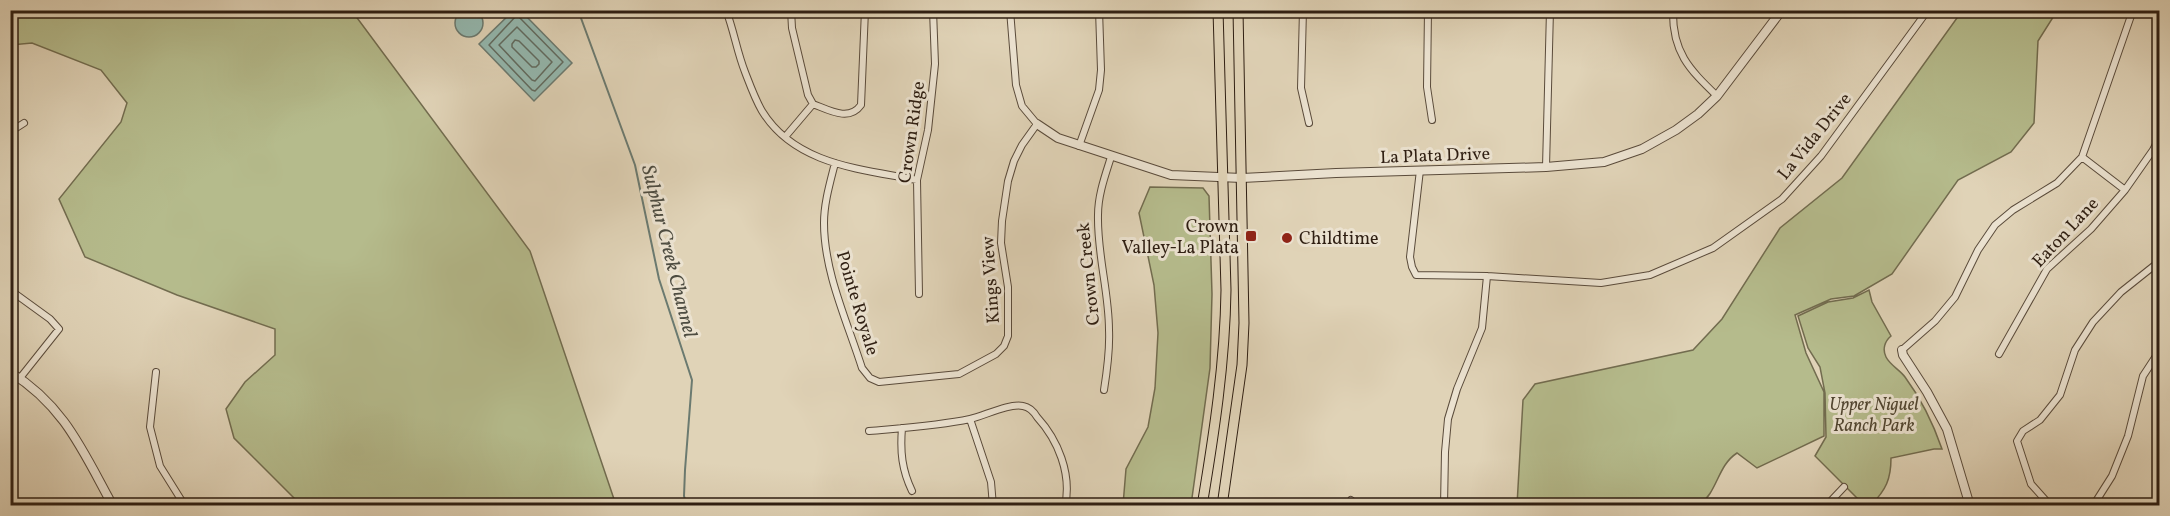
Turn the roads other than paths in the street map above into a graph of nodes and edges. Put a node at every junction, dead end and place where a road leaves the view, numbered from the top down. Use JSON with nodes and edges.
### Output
{"nodes":[{"id":1,"x":726,"y":10,"type":"edge"},
{"id":2,"x":815,"y":10,"type":"edge"},
{"id":3,"x":865,"y":10,"type":"edge"},
{"id":4,"x":933,"y":10,"type":"edge"},
{"id":5,"x":1010,"y":10,"type":"edge"},
{"id":6,"x":1099,"y":10,"type":"edge"},
{"id":7,"x":1218,"y":10,"type":"edge"},
{"id":8,"x":1238,"y":10,"type":"edge"},
{"id":9,"x":1302,"y":10,"type":"edge"},
{"id":10,"x":1428,"y":10,"type":"edge"},
{"id":11,"x":1550,"y":10,"type":"edge"},
{"id":12,"x":1674,"y":10,"type":"edge"},
{"id":13,"x":1782,"y":10,"type":"edge"},
{"id":14,"x":1928,"y":10,"type":"edge"},
{"id":15,"x":2133,"y":10,"type":"edge"},
{"id":16,"x":791,"y":12,"type":"edge"},
{"id":17,"x":1717,"y":96,"type":"junction"},
{"id":18,"x":813,"y":104,"type":"junction"},
{"id":19,"x":1432,"y":120,"type":"dead end"},
{"id":20,"x":24,"y":123,"type":"dead end"},
{"id":21,"x":1309,"y":123,"type":"dead end"},
{"id":22,"x":1037,"y":124,"type":"junction"},
{"id":23,"x":10,"y":132,"type":"edge"},
{"id":24,"x":2160,"y":136,"type":"edge"},
{"id":25,"x":785,"y":137,"type":"junction"},
{"id":26,"x":1079,"y":146,"type":"junction"},
{"id":27,"x":1111,"y":157,"type":"junction"},
{"id":28,"x":2082,"y":157,"type":"junction"},
{"id":29,"x":835,"y":164,"type":"junction"},
{"id":30,"x":1546,"y":167,"type":"junction"},
{"id":31,"x":1420,"y":170,"type":"junction"},
{"id":32,"x":1223,"y":178,"type":"junction"},
{"id":33,"x":1242,"y":178,"type":"junction"},
{"id":34,"x":917,"y":180,"type":"junction"},
{"id":35,"x":2125,"y":190,"type":"junction"},
{"id":36,"x":2160,"y":261,"type":"edge"},
{"id":37,"x":1487,"y":276,"type":"junction"},
{"id":38,"x":10,"y":290,"type":"edge"},
{"id":39,"x":919,"y":294,"type":"dead end"},
{"id":40,"x":1902,"y":350,"type":"joint"},
{"id":41,"x":2160,"y":350,"type":"edge"},
{"id":42,"x":1999,"y":354,"type":"dead end"},
{"id":43,"x":10,"y":372,"type":"edge"},
{"id":44,"x":156,"y":372,"type":"dead end"},
{"id":45,"x":20,"y":378,"type":"junction"},
{"id":46,"x":870,"y":378,"type":"joint"},
{"id":47,"x":1104,"y":390,"type":"dead end"},
{"id":48,"x":970,"y":419,"type":"junction"},
{"id":49,"x":902,"y":428,"type":"junction"},
{"id":50,"x":869,"y":431,"type":"dead end"},
{"id":51,"x":1844,"y":487,"type":"dead end"},
{"id":52,"x":912,"y":491,"type":"dead end"},
{"id":53,"x":2048,"y":503,"type":"dead end"},
{"id":54,"x":113,"y":506,"type":"edge"},
{"id":55,"x":185,"y":506,"type":"edge"},
{"id":56,"x":993,"y":506,"type":"edge"},
{"id":57,"x":1065,"y":506,"type":"edge"},
{"id":58,"x":1202,"y":506,"type":"edge"},
{"id":59,"x":1222,"y":506,"type":"edge"},
{"id":60,"x":1444,"y":506,"type":"edge"},
{"id":61,"x":1826,"y":506,"type":"edge"},
{"id":62,"x":1970,"y":506,"type":"edge"},
{"id":63,"x":2093,"y":506,"type":"edge"}],
"edges":[{"from":1,"to":25,"type":"street"},
{"from":2,"to":16,"type":"street"},
{"from":3,"to":18,"type":"street"},
{"from":4,"to":34,"type":"street","name":"Crown Ridge"},
{"from":5,"to":22,"type":"street"},
{"from":6,"to":26,"type":"street"},
{"from":7,"to":32,"type":"main road"},
{"from":8,"to":33,"type":"main road"},
{"from":9,"to":21,"type":"street"},
{"from":10,"to":19,"type":"street"},
{"from":11,"to":30,"type":"street"},
{"from":12,"to":17,"type":"street"},
{"from":13,"to":17,"type":"street","name":"La Plata Drive"},
{"from":14,"to":37,"type":"street","name":"La Vida Drive"},
{"from":15,"to":28,"type":"street"},
{"from":16,"to":18,"type":"street"},
{"from":17,"to":30,"type":"street","name":"La Plata Drive"},
{"from":18,"to":25,"type":"street"},
{"from":20,"to":23,"type":"street"},
{"from":22,"to":26,"type":"street","name":"La Plata Drive"},
{"from":22,"to":46,"type":"street","name":"Kings View"},
{"from":24,"to":35,"type":"street","name":"Eaton Lane"},
{"from":25,"to":29,"type":"street"},
{"from":26,"to":27,"type":"street","name":"La Plata Drive"},
{"from":27,"to":32,"type":"street","name":"La Plata Drive"},
{"from":27,"to":47,"type":"street","name":"Crown Creek"},
{"from":28,"to":35,"type":"street"},
{"from":28,"to":40,"type":"street"},
{"from":29,"to":34,"type":"street"},
{"from":29,"to":46,"type":"street","name":"Pointe Royale"},
{"from":30,"to":31,"type":"street","name":"La Plata Drive"},
{"from":31,"to":33,"type":"street","name":"La Plata Drive"},
{"from":31,"to":37,"type":"street","name":"La Vida Drive"},
{"from":32,"to":33,"type":"street","name":"La Plata Drive"},
{"from":32,"to":58,"type":"main road"},
{"from":33,"to":59,"type":"main road"},
{"from":34,"to":39,"type":"street","name":"Crown Ridge"},
{"from":35,"to":42,"type":"street","name":"Eaton Lane"},
{"from":36,"to":53,"type":"street"},
{"from":37,"to":60,"type":"street"},
{"from":38,"to":45,"type":"street"},
{"from":40,"to":62,"type":"street"},
{"from":41,"to":63,"type":"street"},
{"from":43,"to":45,"type":"street"},
{"from":44,"to":55,"type":"street"},
{"from":45,"to":54,"type":"street"},
{"from":48,"to":49,"type":"street"},
{"from":48,"to":56,"type":"street"},
{"from":48,"to":57,"type":"street"},
{"from":49,"to":50,"type":"street"},
{"from":49,"to":52,"type":"street"},
{"from":51,"to":61,"type":"street"}]}
